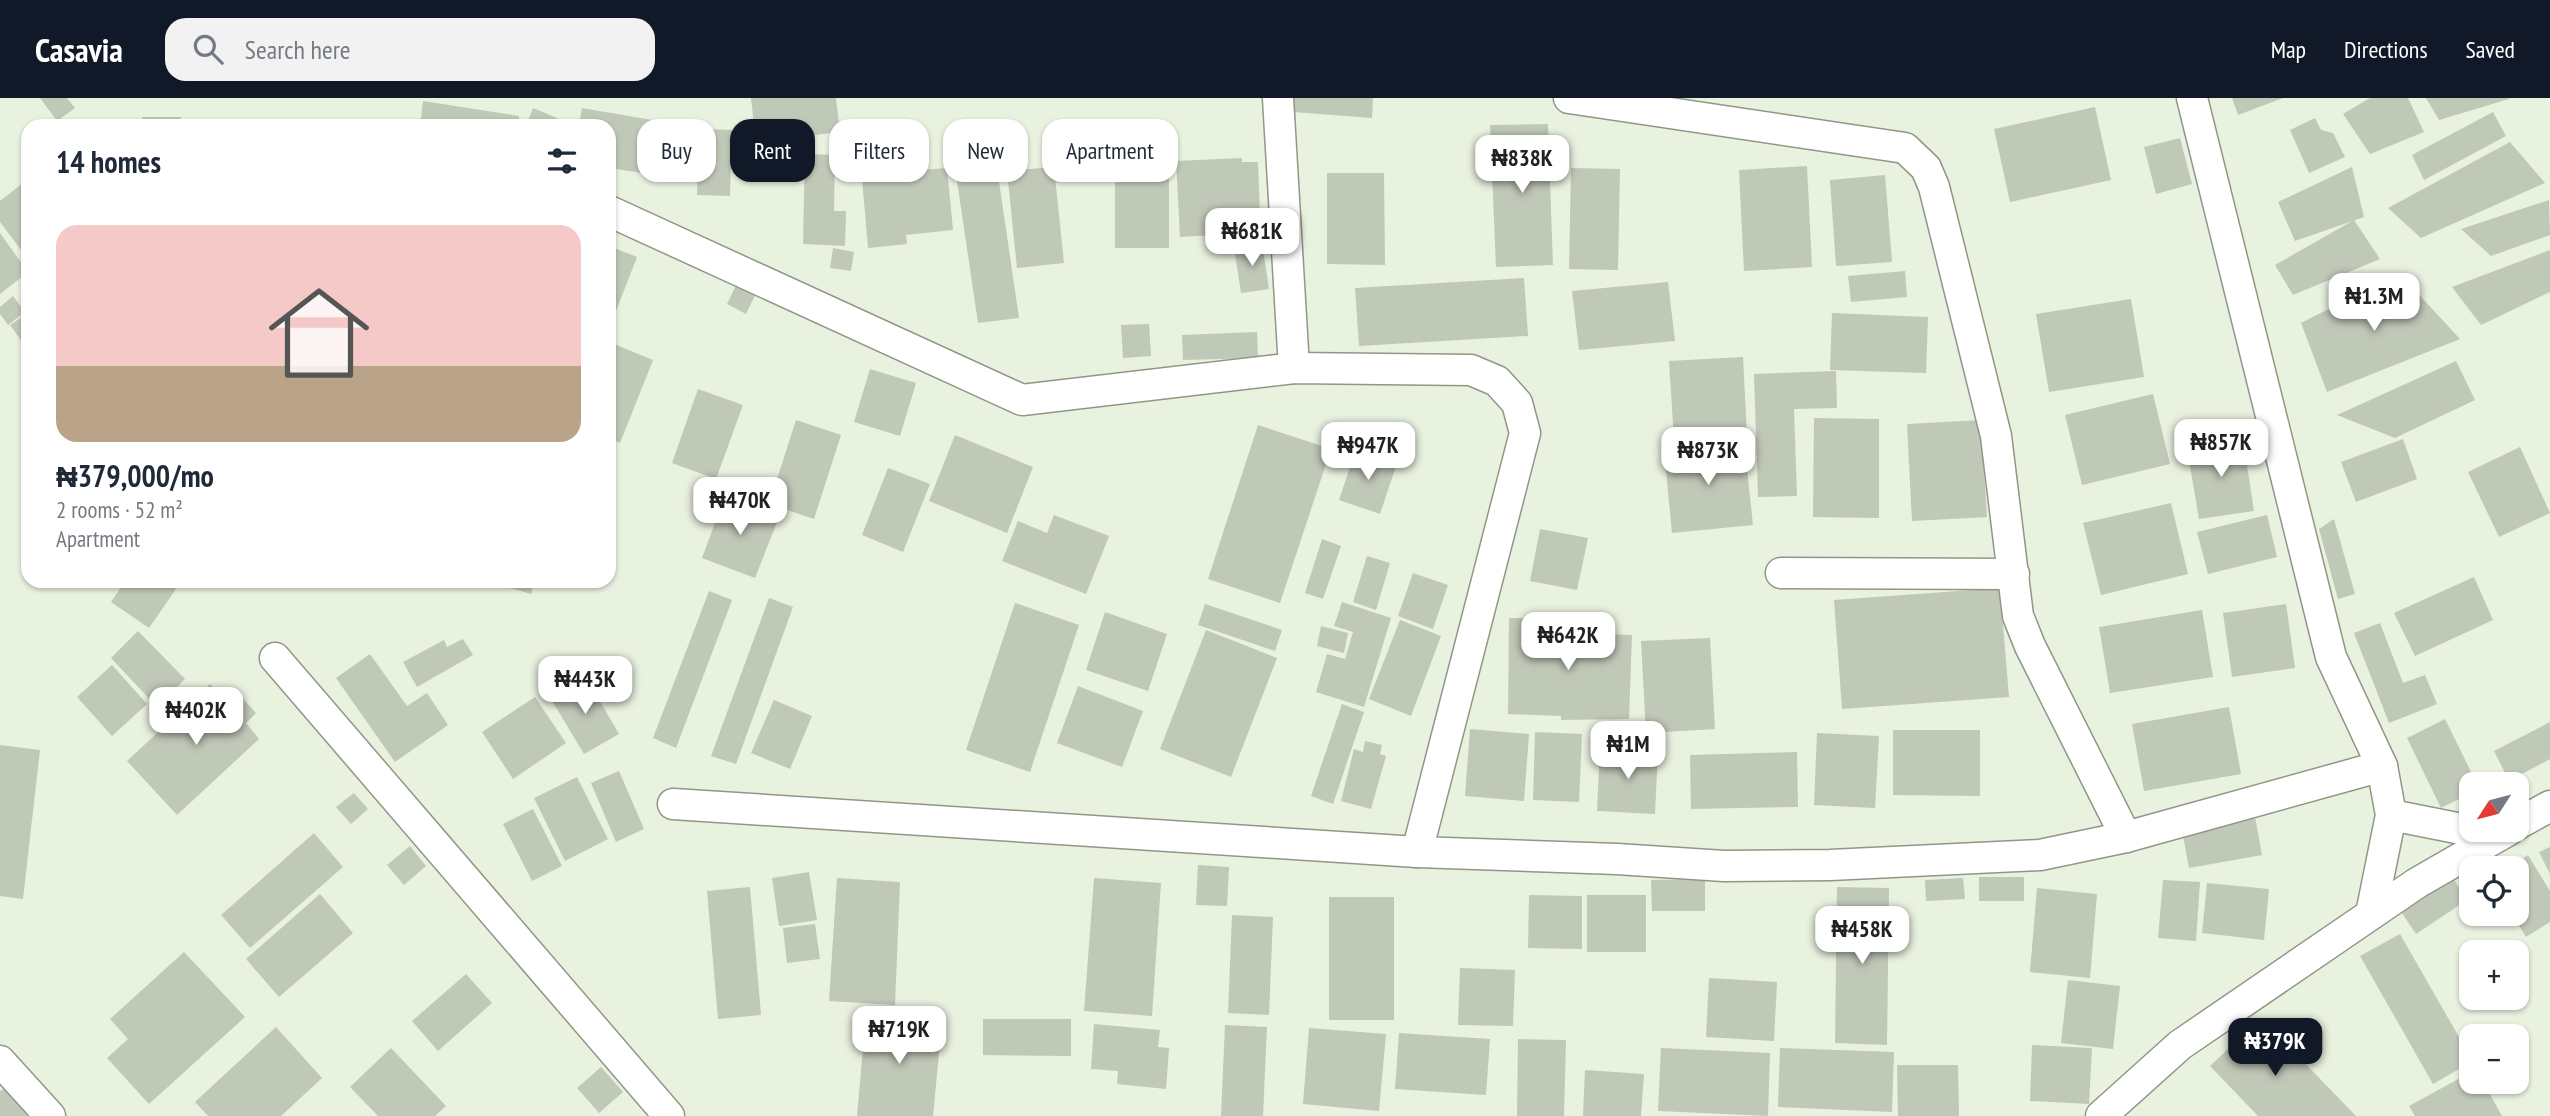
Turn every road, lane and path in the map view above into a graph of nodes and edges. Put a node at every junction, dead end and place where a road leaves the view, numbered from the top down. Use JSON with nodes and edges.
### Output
{"nodes":[{"id":1,"x":1278,"y":98,"type":"edge"},
{"id":2,"x":1569,"y":98,"type":"edge"},
{"id":3,"x":2192,"y":98,"type":"edge"},
{"id":4,"x":616,"y":214,"type":"edge"},
{"id":5,"x":1294,"y":368,"type":"junction"},
{"id":6,"x":1781,"y":573,"type":"dead end"},
{"id":7,"x":2014,"y":574,"type":"junction"},
{"id":8,"x":275,"y":658,"type":"dead end"},
{"id":9,"x":2382,"y":766,"type":"junction"},
{"id":10,"x":673,"y":804,"type":"dead end"},
{"id":11,"x":2550,"y":806,"type":"edge"},
{"id":12,"x":2391,"y":815,"type":"junction"},
{"id":13,"x":2529,"y":818,"type":"edge"},
{"id":14,"x":2459,"y":824,"type":"edge"},
{"id":15,"x":2126,"y":837,"type":"junction"},
{"id":16,"x":2487,"y":842,"type":"edge"},
{"id":17,"x":1417,"y":852,"type":"junction"},
{"id":18,"x":2371,"y":914,"type":"junction"},
{"id":19,"x":0,"y":1061,"type":"edge"},
{"id":20,"x":50,"y":1116,"type":"edge"},
{"id":21,"x":669,"y":1116,"type":"edge"},
{"id":22,"x":2101,"y":1116,"type":"edge"}],
"edges":[{"from":1,"to":5,"type":"street"},
{"from":2,"to":7,"type":"street"},
{"from":3,"to":9,"type":"street"},
{"from":4,"to":5,"type":"street"},
{"from":5,"to":17,"type":"street"},
{"from":6,"to":7,"type":"street"},
{"from":7,"to":15,"type":"street"},
{"from":8,"to":21,"type":"street"},
{"from":9,"to":12,"type":"street"},
{"from":9,"to":15,"type":"street"},
{"from":10,"to":17,"type":"street"},
{"from":11,"to":13,"type":"street"},
{"from":12,"to":14,"type":"street"},
{"from":12,"to":18,"type":"street"},
{"from":15,"to":17,"type":"street"},
{"from":16,"to":18,"type":"street"},
{"from":18,"to":22,"type":"street"},
{"from":19,"to":20,"type":"street"}]}
